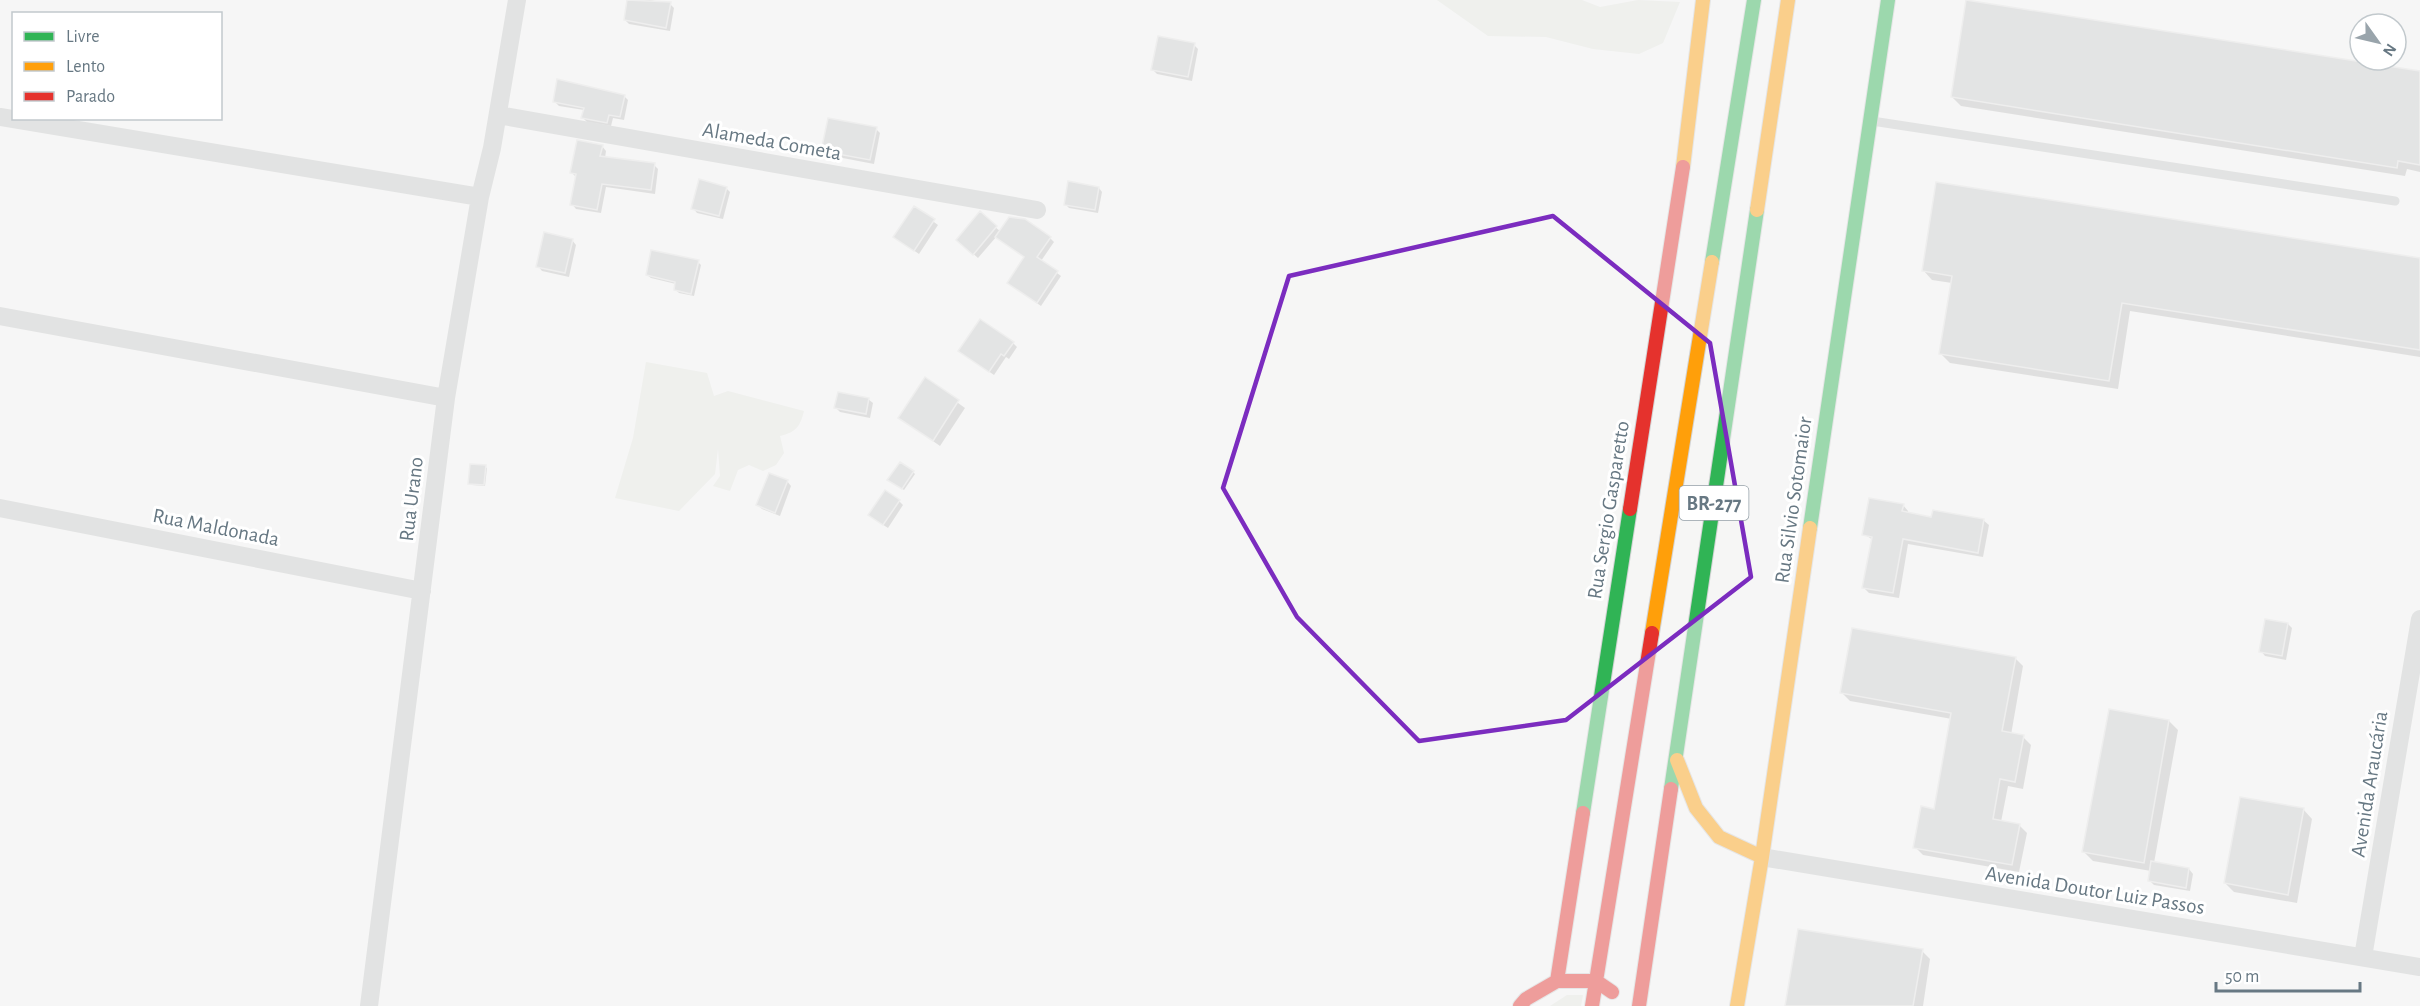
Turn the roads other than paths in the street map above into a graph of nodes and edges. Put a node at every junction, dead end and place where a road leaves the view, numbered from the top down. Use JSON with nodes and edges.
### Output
{"nodes":[{"id":1,"x":517,"y":0,"type":"edge"},
{"id":2,"x":1703,"y":0,"type":"edge"},
{"id":3,"x":1754,"y":0,"type":"edge"},
{"id":4,"x":1788,"y":0,"type":"edge"},
{"id":5,"x":1888,"y":0,"type":"edge"},
{"id":6,"x":498,"y":115,"type":"junction"},
{"id":7,"x":18,"y":120,"type":"edge"},
{"id":8,"x":1870,"y":121,"type":"junction"},
{"id":9,"x":480,"y":197,"type":"junction"},
{"id":10,"x":2395,"y":201,"type":"dead end"},
{"id":11,"x":1037,"y":210,"type":"dead end"},
{"id":12,"x":0,"y":316,"type":"edge"},
{"id":13,"x":446,"y":398,"type":"junction"},
{"id":14,"x":0,"y":507,"type":"edge"},
{"id":15,"x":422,"y":591,"type":"junction"},
{"id":16,"x":2420,"y":619,"type":"edge"},
{"id":17,"x":1676,"y":757,"type":"junction"},
{"id":18,"x":1762,"y":857,"type":"junction"},
{"id":19,"x":2363,"y":957,"type":"junction"},
{"id":20,"x":2420,"y":967,"type":"edge"},
{"id":21,"x":1557,"y":981,"type":"junction"},
{"id":22,"x":1596,"y":981,"type":"junction"},
{"id":23,"x":369,"y":1006,"type":"edge"},
{"id":24,"x":1520,"y":1006,"type":"edge"},
{"id":25,"x":1592,"y":1006,"type":"edge"},
{"id":26,"x":1614,"y":1006,"type":"edge"},
{"id":27,"x":1639,"y":1006,"type":"edge"},
{"id":28,"x":1737,"y":1006,"type":"edge"}],
"edges":[{"from":1,"to":6,"type":"street","name":"Rua Urano"},
{"from":2,"to":21,"type":"main road","name":"Rua Sergio Gasparetto"},
{"from":3,"to":22,"type":"main road","number":"BR-277"},
{"from":4,"to":17,"type":"main road","number":"BR-277"},
{"from":5,"to":8,"type":"main road","name":"Rua Silvio Sotomaior"},
{"from":6,"to":9,"type":"street","name":"Rua Urano"},
{"from":6,"to":11,"type":"street","name":"Alameda Cometa"},
{"from":7,"to":9,"type":"street"},
{"from":8,"to":10,"type":"lane"},
{"from":8,"to":18,"type":"main road","name":"Rua Silvio Sotomaior"},
{"from":9,"to":13,"type":"street","name":"Rua Urano"},
{"from":12,"to":13,"type":"street"},
{"from":13,"to":15,"type":"street","name":"Rua Urano"},
{"from":14,"to":15,"type":"street","name":"Rua Maldonada"},
{"from":15,"to":23,"type":"street","name":"Rua Urano"},
{"from":16,"to":19,"type":"street","name":"Avenida Araucária"},
{"from":17,"to":18,"type":"main road"},
{"from":17,"to":27,"type":"main road","number":"BR-277"},
{"from":18,"to":19,"type":"street","name":"Avenida Doutor Luiz Passos"},
{"from":18,"to":28,"type":"main road","name":"Rua Silvio Sotomaior"},
{"from":19,"to":20,"type":"street","name":"Avenida Doutor Luiz Passos"},
{"from":21,"to":22,"type":"main road"},
{"from":21,"to":24,"type":"main road"},
{"from":22,"to":25,"type":"main road","number":"BR-277"},
{"from":22,"to":26,"type":"main road"}]}
